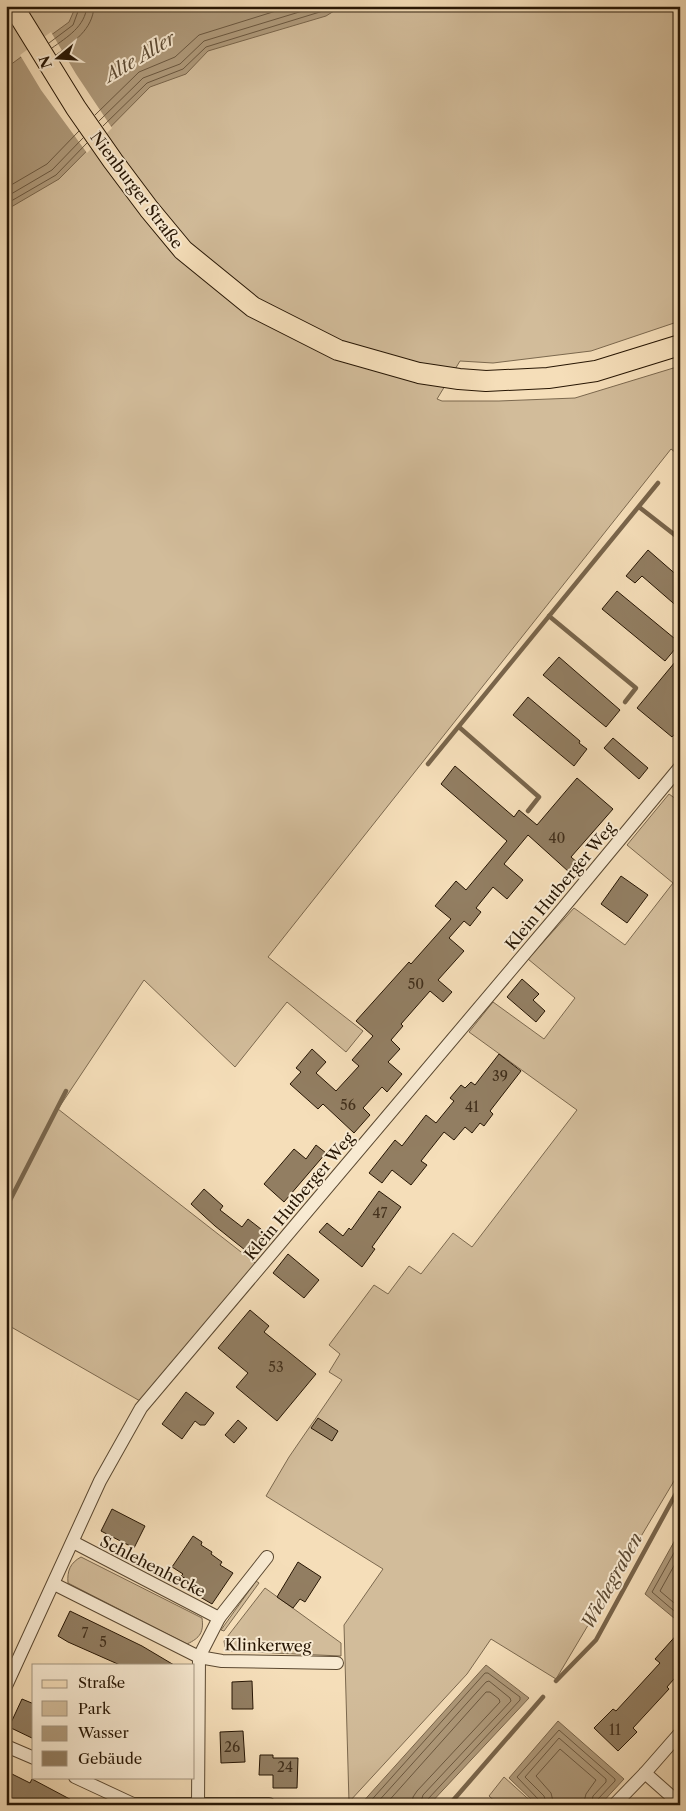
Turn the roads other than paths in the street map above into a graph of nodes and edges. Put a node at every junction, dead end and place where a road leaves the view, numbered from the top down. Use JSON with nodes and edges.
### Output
{"nodes":[{"id":1,"x":13,"y":6,"type":"edge"},
{"id":2,"x":680,"y":345,"type":"edge"},
{"id":3,"x":680,"y":767,"type":"edge"},
{"id":4,"x":73,"y":1542,"type":"junction"},
{"id":5,"x":267,"y":1557,"type":"dead end"},
{"id":6,"x":54,"y":1584,"type":"junction"},
{"id":7,"x":219,"y":1618,"type":"junction"},
{"id":8,"x":199,"y":1657,"type":"junction"},
{"id":9,"x":337,"y":1663,"type":"dead end"},
{"id":10,"x":6,"y":1686,"type":"edge"},
{"id":11,"x":680,"y":1733,"type":"edge"},
{"id":12,"x":6,"y":1746,"type":"edge"},
{"id":13,"x":32,"y":1757,"type":"edge"},
{"id":14,"x":645,"y":1773,"type":"junction"},
{"id":15,"x":77,"y":1778,"type":"edge"},
{"id":16,"x":198,"y":1804,"type":"edge"},
{"id":17,"x":269,"y":1804,"type":"edge"},
{"id":18,"x":680,"y":1804,"type":"edge"},
{"id":19,"x":614,"y":1805,"type":"edge"}],
"edges":[{"from":1,"to":2,"type":"main road","name":"Nienburger Straße"},
{"from":3,"to":4,"type":"street","name":"Klein Hutberger Weg"},
{"from":4,"to":6,"type":"street","name":"Klein Hutberger Weg"},
{"from":4,"to":7,"type":"street","name":"Schlehenhecke"},
{"from":5,"to":7,"type":"street","name":"Klinkerweg"},
{"from":6,"to":8,"type":"street"},
{"from":6,"to":10,"type":"street","name":"Klein Hutberger Weg"},
{"from":7,"to":8,"type":"street","name":"Klinkerweg"},
{"from":8,"to":9,"type":"street","name":"Klinkerweg"},
{"from":8,"to":16,"type":"street","name":"Klinkerweg"},
{"from":11,"to":14,"type":"street"},
{"from":12,"to":13,"type":"street"},
{"from":14,"to":18,"type":"street"},
{"from":14,"to":19,"type":"street"},
{"from":15,"to":16,"type":"street"},
{"from":16,"to":17,"type":"street"}]}
